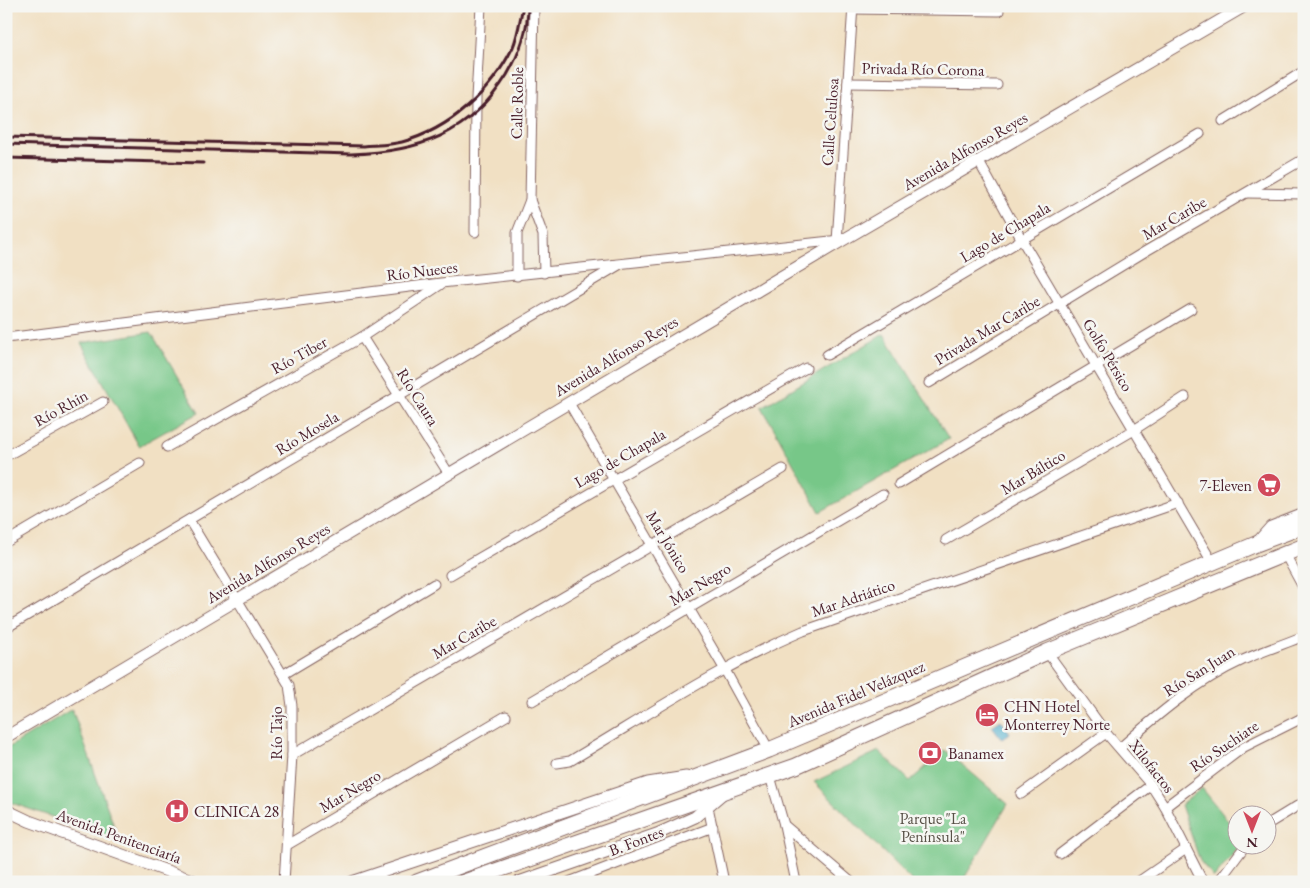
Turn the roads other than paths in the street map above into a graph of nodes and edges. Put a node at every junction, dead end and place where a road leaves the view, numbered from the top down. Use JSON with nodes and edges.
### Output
{"nodes":[{"id":1,"x":480,"y":6,"type":"edge"},
{"id":2,"x":534,"y":6,"type":"edge"},
{"id":3,"x":1245,"y":6,"type":"edge"},
{"id":4,"x":853,"y":8,"type":"edge"},
{"id":5,"x":999,"y":11,"type":"dead end"},
{"id":6,"x":1304,"y":71,"type":"edge"},
{"id":7,"x":848,"y":83,"type":"junction"},
{"id":8,"x":997,"y":85,"type":"dead end"},
{"id":9,"x":1223,"y":121,"type":"dead end"},
{"id":10,"x":1200,"y":134,"type":"dead end"},
{"id":11,"x":1304,"y":159,"type":"edge"},
{"id":12,"x":979,"y":162,"type":"junction"},
{"id":13,"x":1247,"y":193,"type":"junction"},
{"id":14,"x":1304,"y":194,"type":"edge"},
{"id":15,"x":530,"y":200,"type":"junction"},
{"id":16,"x":476,"y":232,"type":"dead end"},
{"id":17,"x":840,"y":240,"type":"junction"},
{"id":18,"x":1022,"y":240,"type":"junction"},
{"id":19,"x":624,"y":263,"type":"junction"},
{"id":20,"x":544,"y":273,"type":"junction"},
{"id":21,"x":516,"y":276,"type":"junction"},
{"id":22,"x":441,"y":284,"type":"junction"},
{"id":23,"x":1060,"y":303,"type":"junction"},
{"id":24,"x":1191,"y":309,"type":"dead end"},
{"id":25,"x":362,"y":337,"type":"junction"},
{"id":26,"x":6,"y":338,"type":"edge"},
{"id":27,"x":827,"y":355,"type":"dead end"},
{"id":28,"x":1098,"y":367,"type":"junction"},
{"id":29,"x":806,"y":368,"type":"dead end"},
{"id":30,"x":929,"y":383,"type":"dead end"},
{"id":31,"x":400,"y":396,"type":"junction"},
{"id":32,"x":1185,"y":397,"type":"dead end"},
{"id":33,"x":104,"y":402,"type":"dead end"},
{"id":34,"x":569,"y":403,"type":"junction"},
{"id":35,"x":1134,"y":430,"type":"junction"},
{"id":36,"x":167,"y":446,"type":"dead end"},
{"id":37,"x":6,"y":456,"type":"edge"},
{"id":38,"x":140,"y":463,"type":"dead end"},
{"id":39,"x":783,"y":469,"type":"dead end"},
{"id":40,"x":449,"y":474,"type":"junction"},
{"id":41,"x":614,"y":480,"type":"junction"},
{"id":42,"x":899,"y":484,"type":"dead end"},
{"id":43,"x":882,"y":494,"type":"dead end"},
{"id":44,"x":1178,"y":503,"type":"junction"},
{"id":45,"x":1304,"y":514,"type":"edge"},
{"id":46,"x":189,"y":520,"type":"junction"},
{"id":47,"x":1304,"y":526,"type":"edge"},
{"id":48,"x":946,"y":540,"type":"dead end"},
{"id":49,"x":6,"y":542,"type":"edge"},
{"id":50,"x":1256,"y":544,"type":"junction"},
{"id":51,"x":652,"y":545,"type":"junction"},
{"id":52,"x":1297,"y":551,"type":"edge"},
{"id":53,"x":1212,"y":562,"type":"junction"},
{"id":54,"x":450,"y":575,"type":"dead end"},
{"id":55,"x":434,"y":584,"type":"dead end"},
{"id":56,"x":1304,"y":589,"type":"edge"},
{"id":57,"x":238,"y":600,"type":"junction"},
{"id":58,"x":689,"y":608,"type":"junction"},
{"id":59,"x":6,"y":628,"type":"edge"},
{"id":60,"x":1304,"y":636,"type":"edge"},
{"id":61,"x":1047,"y":652,"type":"junction"},
{"id":62,"x":725,"y":670,"type":"junction"},
{"id":63,"x":284,"y":674,"type":"junction"},
{"id":64,"x":532,"y":701,"type":"dead end"},
{"id":65,"x":506,"y":716,"type":"dead end"},
{"id":66,"x":1304,"y":717,"type":"edge"},
{"id":67,"x":1106,"y":733,"type":"junction"},
{"id":68,"x":6,"y":737,"type":"edge"},
{"id":69,"x":1120,"y":748,"type":"junction"},
{"id":70,"x":769,"y":750,"type":"junction"},
{"id":71,"x":292,"y":755,"type":"junction"},
{"id":72,"x":557,"y":763,"type":"dead end"},
{"id":73,"x":702,"y":776,"type":"junction"},
{"id":74,"x":770,"y":776,"type":"junction"},
{"id":75,"x":1151,"y":785,"type":"junction"},
{"id":76,"x":723,"y":793,"type":"junction"},
{"id":77,"x":1021,"y":794,"type":"dead end"},
{"id":78,"x":1304,"y":802,"type":"edge"},
{"id":79,"x":1165,"y":806,"type":"junction"},
{"id":80,"x":708,"y":807,"type":"junction"},
{"id":81,"x":6,"y":810,"type":"edge"},
{"id":82,"x":6,"y":817,"type":"edge"},
{"id":83,"x":1278,"y":818,"type":"edge"},
{"id":84,"x":29,"y":821,"type":"junction"},
{"id":85,"x":784,"y":825,"type":"junction"},
{"id":86,"x":713,"y":827,"type":"junction"},
{"id":87,"x":287,"y":845,"type":"junction"},
{"id":88,"x":1186,"y":849,"type":"junction"},
{"id":89,"x":1060,"y":854,"type":"dead end"},
{"id":90,"x":1238,"y":856,"type":"edge"},
{"id":91,"x":197,"y":882,"type":"edge"},
{"id":92,"x":284,"y":882,"type":"edge"},
{"id":93,"x":352,"y":882,"type":"edge"},
{"id":94,"x":417,"y":882,"type":"edge"},
{"id":95,"x":464,"y":882,"type":"edge"},
{"id":96,"x":518,"y":882,"type":"edge"},
{"id":97,"x":569,"y":882,"type":"edge"},
{"id":98,"x":724,"y":882,"type":"edge"},
{"id":99,"x":796,"y":882,"type":"edge"},
{"id":100,"x":851,"y":882,"type":"edge"},
{"id":101,"x":1138,"y":882,"type":"edge"},
{"id":102,"x":1203,"y":882,"type":"edge"},
{"id":103,"x":1218,"y":882,"type":"edge"}],
"edges":[{"from":1,"to":16,"type":"street"},
{"from":2,"to":15,"type":"street","name":"Calle Roble"},
{"from":3,"to":12,"type":"street","name":"Avenida Alfonso Reyes"},
{"from":4,"to":5,"type":"street"},
{"from":4,"to":7,"type":"street","name":"Calle Celulosa"},
{"from":6,"to":9,"type":"street"},
{"from":7,"to":8,"type":"street","name":"Privada Río Corona"},
{"from":7,"to":17,"type":"street","name":"Calle Celulosa"},
{"from":10,"to":18,"type":"street","name":"Lago de Chapala"},
{"from":11,"to":13,"type":"street","name":"Mar Caribe"},
{"from":12,"to":17,"type":"street","name":"Avenida Alfonso Reyes"},
{"from":12,"to":18,"type":"street","name":"Golfo Pérsico"},
{"from":13,"to":14,"type":"street"},
{"from":13,"to":23,"type":"street","name":"Mar Caribe"},
{"from":15,"to":20,"type":"street","name":"Calle Roble"},
{"from":15,"to":21,"type":"street","name":"Calle Roble"},
{"from":17,"to":19,"type":"street","name":"Río Nueces"},
{"from":17,"to":34,"type":"street","name":"Avenida Alfonso Reyes"},
{"from":18,"to":23,"type":"street","name":"Golfo Pérsico"},
{"from":18,"to":27,"type":"street","name":"Lago de Chapala"},
{"from":19,"to":20,"type":"street","name":"Río Nueces"},
{"from":19,"to":31,"type":"street","name":"Río Mosela"},
{"from":20,"to":21,"type":"street","name":"Río Nueces"},
{"from":21,"to":22,"type":"street","name":"Río Nueces"},
{"from":22,"to":25,"type":"street","name":"Río Tiber"},
{"from":22,"to":26,"type":"street","name":"Río Nueces"},
{"from":23,"to":28,"type":"street","name":"Golfo Pérsico"},
{"from":23,"to":30,"type":"street","name":"Privada Mar Caribe"},
{"from":24,"to":28,"type":"street"},
{"from":25,"to":31,"type":"street","name":"Río Caura"},
{"from":25,"to":36,"type":"street","name":"Río Tiber"},
{"from":28,"to":35,"type":"street","name":"Golfo Pérsico"},
{"from":28,"to":42,"type":"street"},
{"from":29,"to":41,"type":"street","name":"Lago de Chapala"},
{"from":31,"to":40,"type":"street","name":"Río Caura"},
{"from":31,"to":46,"type":"street","name":"Río Mosela"},
{"from":32,"to":35,"type":"street","name":"Mar Báltico"},
{"from":33,"to":37,"type":"street","name":"Río Rhin"},
{"from":34,"to":40,"type":"street","name":"Avenida Alfonso Reyes"},
{"from":34,"to":41,"type":"street","name":"Mar Jónico"},
{"from":35,"to":44,"type":"street","name":"Golfo Pérsico"},
{"from":35,"to":48,"type":"street","name":"Mar Báltico"},
{"from":38,"to":49,"type":"street"},
{"from":39,"to":51,"type":"street"},
{"from":40,"to":57,"type":"street","name":"Avenida Alfonso Reyes"},
{"from":41,"to":51,"type":"street","name":"Mar Jónico"},
{"from":41,"to":54,"type":"street","name":"Lago de Chapala"},
{"from":43,"to":58,"type":"street","name":"Mar Negro"},
{"from":44,"to":53,"type":"street","name":"Golfo Pérsico"},
{"from":44,"to":62,"type":"street","name":"Mar Adriático"},
{"from":45,"to":50,"type":"street"},
{"from":46,"to":57,"type":"street","name":"Río Tajo"},
{"from":46,"to":59,"type":"street","name":"Río Mosela"},
{"from":47,"to":50,"type":"highway","name":"Avenida Fidel Velázquez"},
{"from":50,"to":53,"type":"highway","name":"Avenida Fidel Velázquez"},
{"from":51,"to":58,"type":"street","name":"Mar Jónico"},
{"from":51,"to":71,"type":"street","name":"Mar Caribe"},
{"from":52,"to":56,"type":"street"},
{"from":52,"to":61,"type":"highway"},
{"from":53,"to":70,"type":"highway","name":"Avenida Fidel Velázquez"},
{"from":55,"to":63,"type":"street"},
{"from":57,"to":63,"type":"street","name":"Río Tajo"},
{"from":57,"to":68,"type":"street","name":"Avenida Alfonso Reyes"},
{"from":58,"to":62,"type":"street","name":"Mar Jónico"},
{"from":58,"to":64,"type":"street","name":"Mar Negro"},
{"from":60,"to":69,"type":"street","name":"Río San Juan"},
{"from":61,"to":67,"type":"street","name":"Xilofactos"},
{"from":61,"to":74,"type":"highway"},
{"from":62,"to":70,"type":"street","name":"Mar Jónico"},
{"from":62,"to":72,"type":"street","name":"Mar Adriático"},
{"from":63,"to":71,"type":"street","name":"Río Tajo"},
{"from":65,"to":87,"type":"street","name":"Mar Negro"},
{"from":66,"to":79,"type":"street","name":"Río Suchiate"},
{"from":67,"to":69,"type":"street","name":"Xilofactos"},
{"from":67,"to":77,"type":"street"},
{"from":69,"to":75,"type":"street","name":"Xilofactos"},
{"from":70,"to":73,"type":"highway","name":"Avenida Fidel Velázquez"},
{"from":71,"to":87,"type":"street","name":"Río Tajo"},
{"from":73,"to":93,"type":"street"},
{"from":73,"to":94,"type":"highway","name":"Avenida Fidel Velázquez"},
{"from":74,"to":76,"type":"highway"},
{"from":74,"to":85,"type":"street"},
{"from":75,"to":79,"type":"street","name":"Xilofactos"},
{"from":75,"to":89,"type":"street"},
{"from":76,"to":80,"type":"street"},
{"from":76,"to":95,"type":"highway"},
{"from":78,"to":83,"type":"street"},
{"from":79,"to":88,"type":"street","name":"Xilofactos"},
{"from":80,"to":86,"type":"street"},
{"from":80,"to":96,"type":"street"},
{"from":81,"to":84,"type":"street","name":"Avenida Penitenciaría"},
{"from":82,"to":84,"type":"street","name":"Avenida Penitenciaría"},
{"from":84,"to":91,"type":"street","name":"Avenida Penitenciaría"},
{"from":85,"to":99,"type":"street"},
{"from":85,"to":100,"type":"street"},
{"from":86,"to":97,"type":"street","name":"B. Fontes"},
{"from":86,"to":98,"type":"street"},
{"from":87,"to":92,"type":"street","name":"Río Tajo"},
{"from":88,"to":101,"type":"street"},
{"from":88,"to":102,"type":"street","name":"Xilofactos"},
{"from":90,"to":103,"type":"street"}]}
